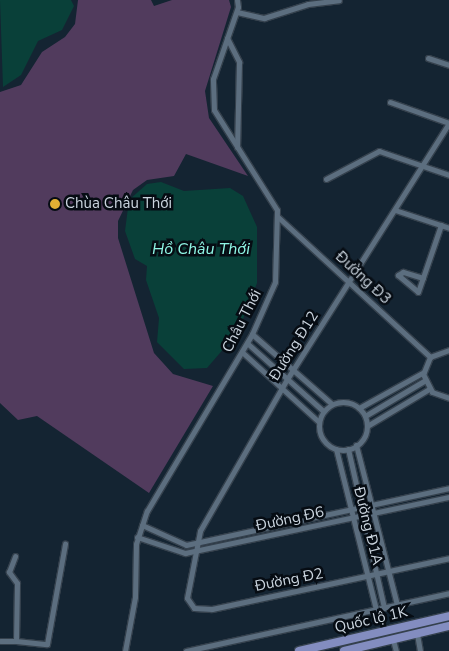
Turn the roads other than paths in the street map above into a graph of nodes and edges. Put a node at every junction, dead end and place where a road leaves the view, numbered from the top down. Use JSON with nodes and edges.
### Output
{"nodes":[{"id":1,"x":237,"y":0,"type":"edge"},
{"id":2,"x":339,"y":0,"type":"edge"},
{"id":3,"x":237,"y":12,"type":"junction"},
{"id":4,"x":227,"y":38,"type":"junction"},
{"id":5,"x":428,"y":58,"type":"dead end"},
{"id":6,"x":449,"y":65,"type":"edge"},
{"id":7,"x":390,"y":102,"type":"dead end"},
{"id":8,"x":449,"y":123,"type":"edge"},
{"id":9,"x":237,"y":148,"type":"junction"},
{"id":10,"x":422,"y":166,"type":"junction"},
{"id":11,"x":449,"y":175,"type":"edge"},
{"id":12,"x":326,"y":179,"type":"dead end"},
{"id":13,"x":395,"y":210,"type":"junction"},
{"id":14,"x":278,"y":217,"type":"junction"},
{"id":15,"x":441,"y":225,"type":"junction"},
{"id":16,"x":449,"y":228,"type":"edge"},
{"id":17,"x":423,"y":278,"type":"junction"},
{"id":18,"x":349,"y":282,"type":"junction"},
{"id":19,"x":252,"y":334,"type":"junction"},
{"id":20,"x":247,"y":343,"type":"junction"},
{"id":21,"x":449,"y":350,"type":"edge"},
{"id":22,"x":242,"y":352,"type":"junction"},
{"id":23,"x":430,"y":357,"type":"junction"},
{"id":24,"x":293,"y":370,"type":"junction"},
{"id":25,"x":424,"y":372,"type":"junction"},
{"id":26,"x":287,"y":379,"type":"junction"},
{"id":27,"x":424,"y":381,"type":"junction"},
{"id":28,"x":282,"y":389,"type":"junction"},
{"id":29,"x":429,"y":389,"type":"junction"},
{"id":30,"x":391,"y":390,"type":"junction"},
{"id":31,"x":396,"y":398,"type":"junction"},
{"id":32,"x":449,"y":398,"type":"edge"},
{"id":33,"x":332,"y":404,"type":"junction"},
{"id":34,"x":401,"y":406,"type":"junction"},
{"id":35,"x":359,"y":408,"type":"junction"},
{"id":36,"x":323,"y":411,"type":"junction"},
{"id":37,"x":365,"y":416,"type":"junction"},
{"id":38,"x":319,"y":422,"type":"junction"},
{"id":39,"x":367,"y":426,"type":"junction"},
{"id":40,"x":356,"y":446,"type":"junction"},
{"id":41,"x":336,"y":449,"type":"junction"},
{"id":42,"x":348,"y":449,"type":"junction"},
{"id":43,"x":449,"y":488,"type":"edge"},
{"id":44,"x":440,"y":490,"type":"junction"},
{"id":45,"x":449,"y":497,"type":"edge"},
{"id":46,"x":442,"y":499,"type":"junction"},
{"id":47,"x":371,"y":505,"type":"junction"},
{"id":48,"x":361,"y":507,"type":"junction"},
{"id":49,"x":351,"y":509,"type":"junction"},
{"id":50,"x":373,"y":514,"type":"junction"},
{"id":51,"x":364,"y":516,"type":"junction"},
{"id":52,"x":353,"y":519,"type":"junction"},
{"id":53,"x":302,"y":520,"type":"junction"},
{"id":54,"x":142,"y":525,"type":"junction"},
{"id":55,"x":304,"y":529,"type":"junction"},
{"id":56,"x":246,"y":532,"type":"junction"},
{"id":57,"x":137,"y":537,"type":"junction"},
{"id":58,"x":249,"y":541,"type":"junction"},
{"id":59,"x":196,"y":543,"type":"junction"},
{"id":60,"x":65,"y":544,"type":"dead end"},
{"id":61,"x":196,"y":551,"type":"junction"},
{"id":62,"x":15,"y":556,"type":"dead end"},
{"id":63,"x":449,"y":558,"type":"edge"},
{"id":64,"x":388,"y":573,"type":"junction"},
{"id":65,"x":377,"y":575,"type":"junction"},
{"id":66,"x":368,"y":577,"type":"junction"},
{"id":67,"x":449,"y":593,"type":"edge"},
{"id":68,"x":397,"y":605,"type":"junction"},
{"id":69,"x":384,"y":608,"type":"junction"},
{"id":70,"x":376,"y":610,"type":"junction"},
{"id":71,"x":449,"y":616,"type":"edge"},
{"id":72,"x":449,"y":626,"type":"edge"},
{"id":73,"x":417,"y":634,"type":"junction"},
{"id":74,"x":393,"y":640,"type":"junction"},
{"id":75,"x":0,"y":641,"type":"edge"},
{"id":76,"x":16,"y":641,"type":"junction"},
{"id":77,"x":125,"y":651,"type":"edge"},
{"id":78,"x":186,"y":651,"type":"edge"},
{"id":79,"x":299,"y":651,"type":"edge"},
{"id":80,"x":344,"y":651,"type":"edge"},
{"id":81,"x":396,"y":651,"type":"edge"},
{"id":82,"x":420,"y":651,"type":"edge"}],
"edges":[{"from":1,"to":3,"type":"street","name":"Châu Thới"},
{"from":2,"to":3,"type":"street"},
{"from":3,"to":4,"type":"street","name":"Châu Thới"},
{"from":4,"to":9,"type":"street"},
{"from":4,"to":9,"type":"street","name":"Châu Thới"},
{"from":5,"to":6,"type":"street"},
{"from":7,"to":8,"type":"street"},
{"from":8,"to":10,"type":"street","name":"Đường Đ12"},
{"from":9,"to":14,"type":"street","name":"Châu Thới"},
{"from":10,"to":11,"type":"street"},
{"from":10,"to":12,"type":"street"},
{"from":10,"to":13,"type":"street","name":"Đường Đ12"},
{"from":13,"to":15,"type":"street"},
{"from":13,"to":18,"type":"street","name":"Đường Đ12"},
{"from":14,"to":18,"type":"street","name":"Đường Đ3"},
{"from":14,"to":19,"type":"street","name":"Châu Thới"},
{"from":15,"to":16,"type":"street"},
{"from":15,"to":17,"type":"street"},
{"from":17,"to":17,"type":"street"},
{"from":18,"to":23,"type":"street","name":"Đường Đ3"},
{"from":18,"to":24,"type":"street","name":"Đường Đ12"},
{"from":19,"to":20,"type":"street","name":"Châu Thới"},
{"from":19,"to":24,"type":"street"},
{"from":20,"to":22,"type":"street","name":"Châu Thới"},
{"from":20,"to":26,"type":"street"},
{"from":21,"to":23,"type":"street"},
{"from":22,"to":28,"type":"street"},
{"from":22,"to":54,"type":"street","name":"Châu Thới"},
{"from":23,"to":25,"type":"street"},
{"from":24,"to":26,"type":"street","name":"Đường Đ12"},
{"from":24,"to":33,"type":"street"},
{"from":25,"to":27,"type":"street"},
{"from":25,"to":30,"type":"street"},
{"from":26,"to":28,"type":"street","name":"Đường Đ12"},
{"from":26,"to":36,"type":"street"},
{"from":27,"to":29,"type":"street"},
{"from":27,"to":31,"type":"street"},
{"from":28,"to":38,"type":"street"},
{"from":28,"to":59,"type":"street","name":"Đường Đ12"},
{"from":29,"to":32,"type":"street"},
{"from":29,"to":34,"type":"street"},
{"from":30,"to":31,"type":"street"},
{"from":30,"to":35,"type":"street"},
{"from":31,"to":34,"type":"street"},
{"from":31,"to":37,"type":"street"},
{"from":33,"to":35,"type":"street"},
{"from":33,"to":36,"type":"street"},
{"from":34,"to":39,"type":"street"},
{"from":35,"to":37,"type":"street"},
{"from":36,"to":38,"type":"street"},
{"from":37,"to":39,"type":"street"},
{"from":38,"to":41,"type":"street"},
{"from":39,"to":40,"type":"street"},
{"from":40,"to":42,"type":"street"},
{"from":40,"to":47,"type":"street","name":"Đường Đ1A"},
{"from":41,"to":42,"type":"street"},
{"from":41,"to":49,"type":"street","name":"Đường Đ1A"},
{"from":42,"to":48,"type":"street","name":"Đường Đ1A"},
{"from":43,"to":44,"type":"street","name":"Đường Đ6"},
{"from":44,"to":46,"type":"street"},
{"from":44,"to":47,"type":"street","name":"Đường Đ6"},
{"from":45,"to":46,"type":"street","name":"Đường Đ6"},
{"from":46,"to":50,"type":"street","name":"Đường Đ6"},
{"from":47,"to":48,"type":"street","name":"Đường Đ6"},
{"from":47,"to":50,"type":"street","name":"Đường Đ1A"},
{"from":48,"to":49,"type":"street","name":"Đường Đ6"},
{"from":48,"to":51,"type":"street","name":"Đường Đ1A"},
{"from":49,"to":52,"type":"street","name":"Đường Đ1A"},
{"from":49,"to":53,"type":"street","name":"Đường Đ6"},
{"from":50,"to":51,"type":"street","name":"Đường Đ6"},
{"from":50,"to":64,"type":"street","name":"Đường Đ1A"},
{"from":51,"to":52,"type":"street","name":"Đường Đ6"},
{"from":51,"to":65,"type":"street","name":"Đường Đ1A"},
{"from":52,"to":55,"type":"street","name":"Đường Đ6"},
{"from":52,"to":66,"type":"street","name":"Đường Đ1A"},
{"from":53,"to":55,"type":"street"},
{"from":53,"to":56,"type":"street","name":"Đường Đ6"},
{"from":54,"to":57,"type":"street","name":"Châu Thới"},
{"from":54,"to":59,"type":"street","name":"Đường Đ6"},
{"from":55,"to":58,"type":"street","name":"Đường Đ6"},
{"from":56,"to":58,"type":"street"},
{"from":56,"to":59,"type":"street","name":"Đường Đ6"},
{"from":57,"to":61,"type":"street","name":"Đường Đ6"},
{"from":57,"to":77,"type":"street","name":"Châu Thới"},
{"from":58,"to":61,"type":"street","name":"Đường Đ6"},
{"from":59,"to":61,"type":"street"},
{"from":60,"to":76,"type":"street"},
{"from":61,"to":66,"type":"street","name":"Đường Đ2"},
{"from":62,"to":76,"type":"street"},
{"from":63,"to":64,"type":"street","name":"Đường Đ2"},
{"from":64,"to":65,"type":"street","name":"Đường Đ2"},
{"from":64,"to":68,"type":"street","name":"Đường Đ1A"},
{"from":65,"to":66,"type":"street","name":"Đường Đ2"},
{"from":65,"to":69,"type":"street","name":"Đường Đ1A"},
{"from":66,"to":70,"type":"street","name":"Đường Đ1A"},
{"from":67,"to":68,"type":"street"},
{"from":68,"to":69,"type":"street"},
{"from":69,"to":70,"type":"street"},
{"from":70,"to":78,"type":"street"},
{"from":71,"to":79,"type":"main road","name":"Quốc lộ 1K"},
{"from":72,"to":73,"type":"main road","name":"Quốc lộ 1K"},
{"from":73,"to":74,"type":"main road","name":"Quốc lộ 1K"},
{"from":73,"to":82,"type":"street"},
{"from":74,"to":80,"type":"main road","name":"Quốc lộ 1K"},
{"from":74,"to":81,"type":"street"},
{"from":75,"to":76,"type":"street"}]}
